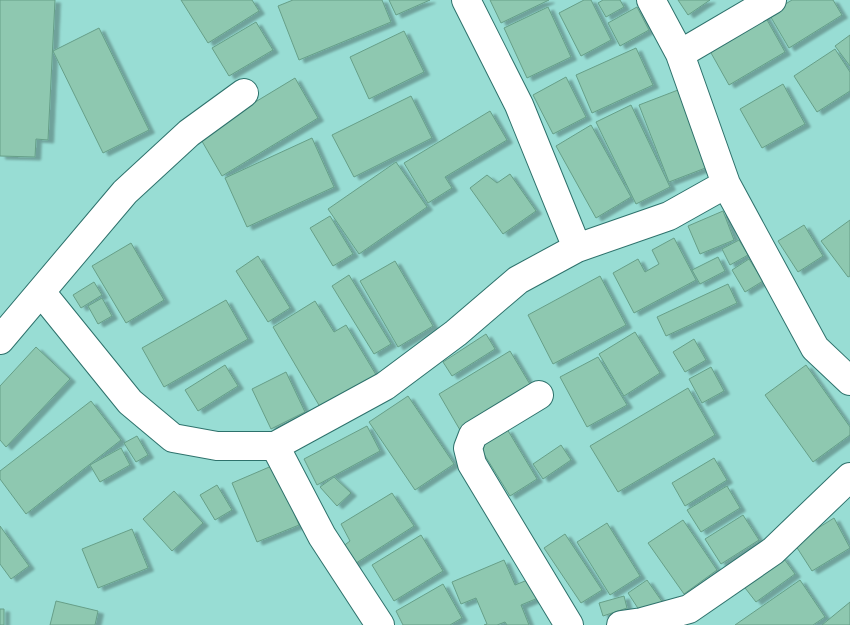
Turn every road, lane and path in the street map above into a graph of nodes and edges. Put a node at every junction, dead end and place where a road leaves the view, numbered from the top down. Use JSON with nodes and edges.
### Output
{"nodes":[{"id":1,"x":466,"y":0,"type":"edge"},
{"id":2,"x":651,"y":0,"type":"edge"},
{"id":3,"x":772,"y":0,"type":"edge"},
{"id":4,"x":680,"y":54,"type":"junction"},
{"id":5,"x":244,"y":93,"type":"dead end"},
{"id":6,"x":726,"y":184,"type":"junction"},
{"id":7,"x":577,"y":248,"type":"junction"},
{"id":8,"x":41,"y":292,"type":"junction"},
{"id":9,"x":0,"y":340,"type":"edge"},
{"id":10,"x":850,"y":379,"type":"edge"},
{"id":11,"x":539,"y":395,"type":"dead end"},
{"id":12,"x":275,"y":446,"type":"junction"},
{"id":13,"x":850,"y":477,"type":"edge"},
{"id":14,"x":695,"y":617,"type":"edge"},
{"id":15,"x":380,"y":625,"type":"edge"},
{"id":16,"x":569,"y":625,"type":"edge"},
{"id":17,"x":620,"y":625,"type":"edge"}],
"edges":[{"from":1,"to":7,"type":"street"},
{"from":2,"to":4,"type":"street"},
{"from":3,"to":4,"type":"street"},
{"from":4,"to":6,"type":"street"},
{"from":5,"to":8,"type":"street"},
{"from":6,"to":7,"type":"street"},
{"from":6,"to":10,"type":"street"},
{"from":7,"to":12,"type":"street"},
{"from":8,"to":9,"type":"street"},
{"from":8,"to":12,"type":"street"},
{"from":11,"to":16,"type":"street"},
{"from":12,"to":15,"type":"street"},
{"from":13,"to":14,"type":"street"},
{"from":14,"to":17,"type":"street"}]}
